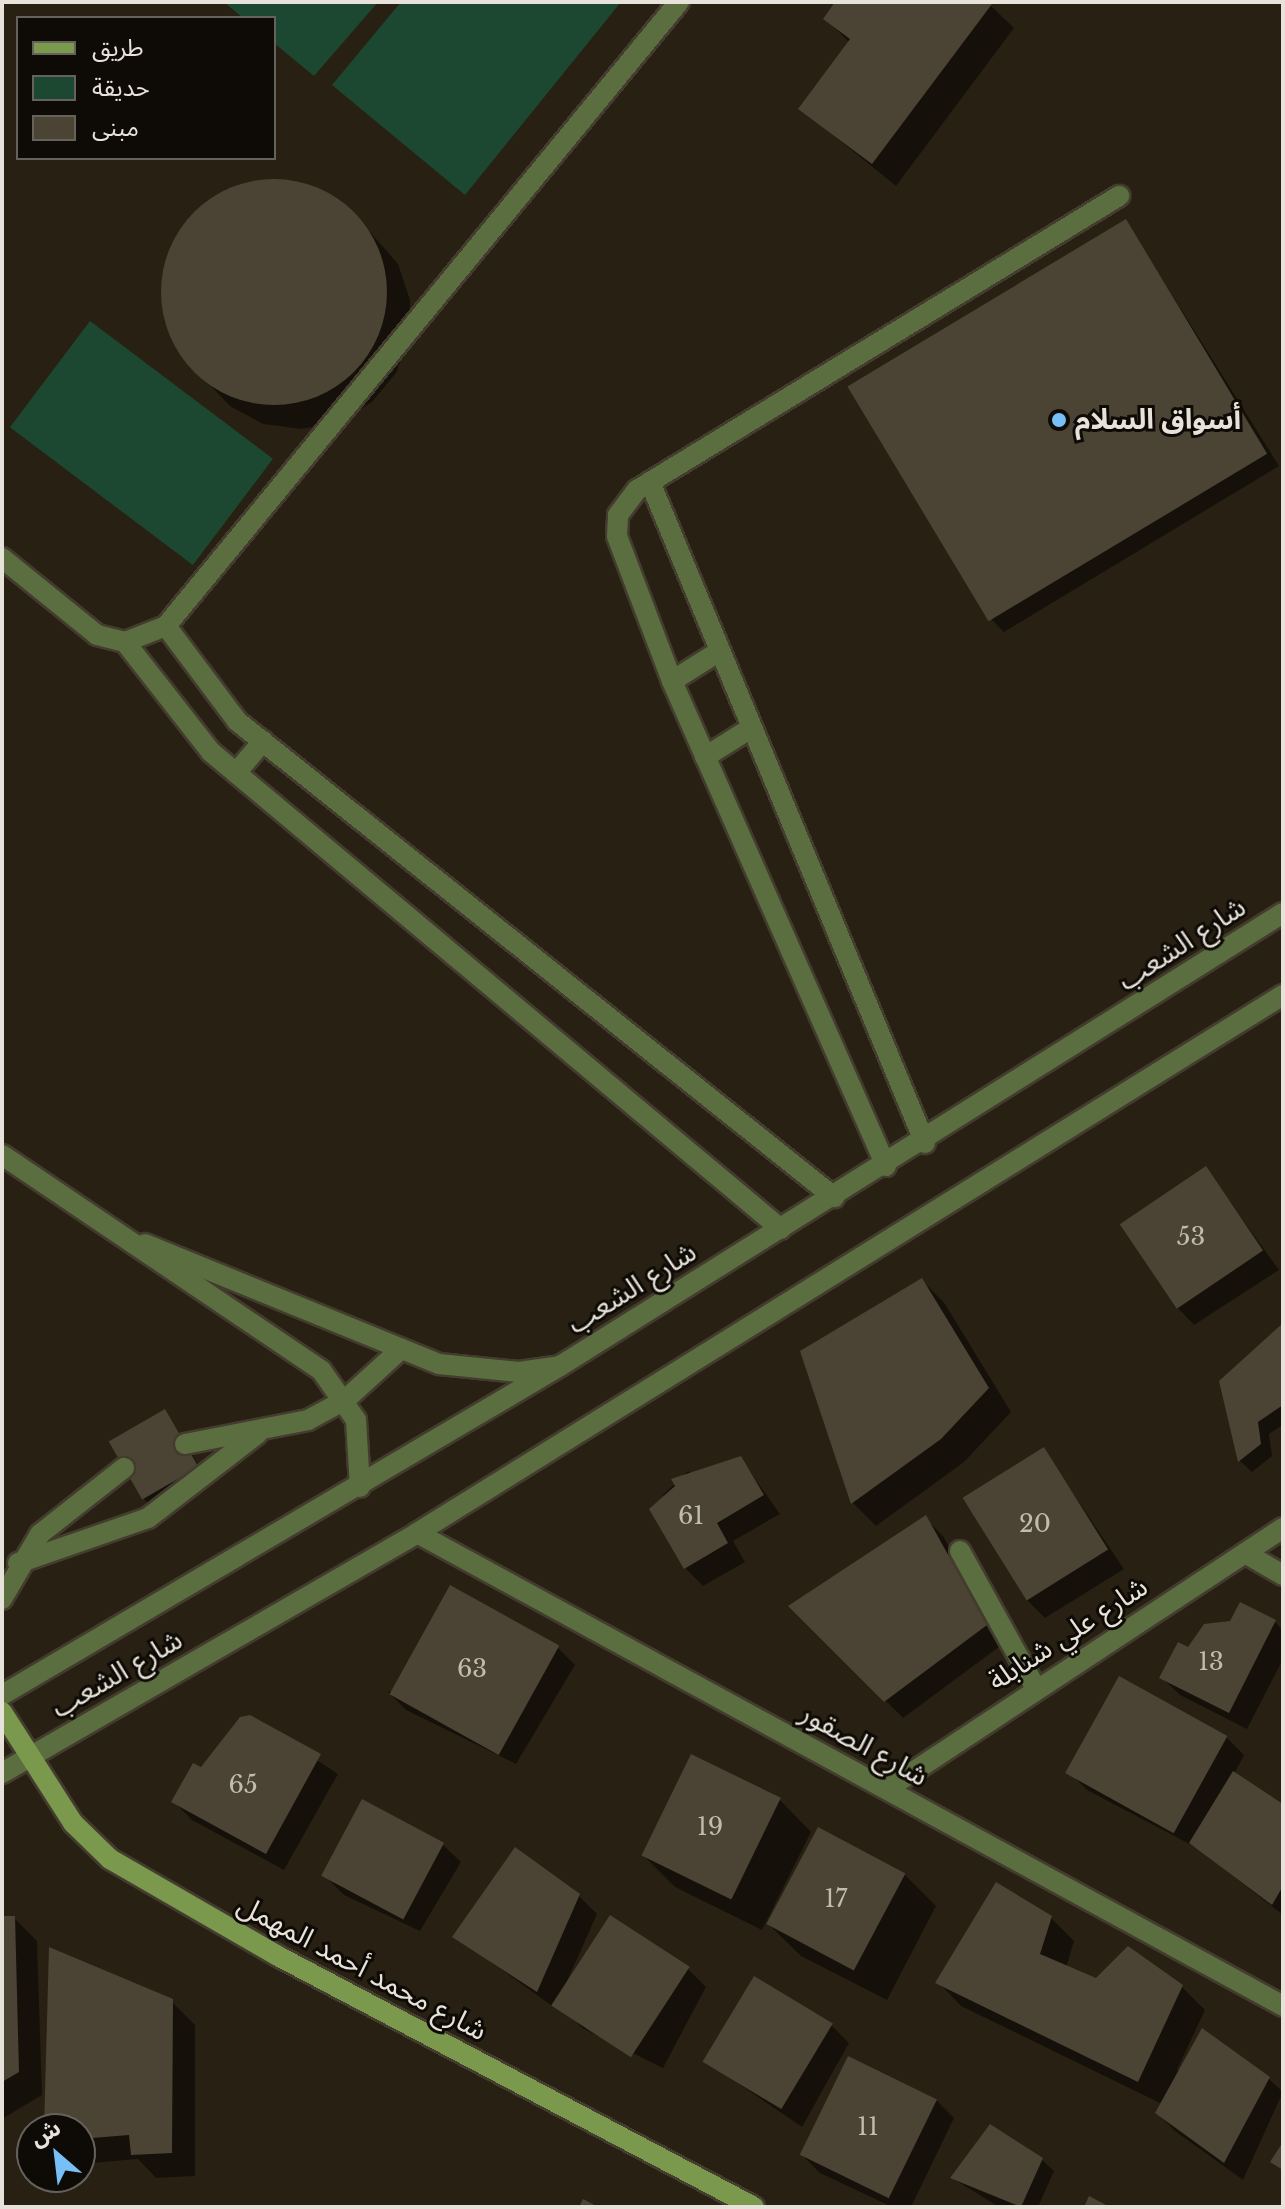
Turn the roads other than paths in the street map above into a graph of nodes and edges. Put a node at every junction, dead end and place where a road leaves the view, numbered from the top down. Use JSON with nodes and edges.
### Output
{"nodes":[{"id":1,"x":679,"y":2,"type":"edge"},
{"id":2,"x":1119,"y":196,"type":"dead end"},
{"id":3,"x":650,"y":482,"type":"junction"},
{"id":4,"x":2,"y":558,"type":"edge"},
{"id":5,"x":166,"y":626,"type":"junction"},
{"id":6,"x":125,"y":642,"type":"junction"},
{"id":7,"x":718,"y":652,"type":"junction"},
{"id":8,"x":672,"y":681,"type":"junction"},
{"id":9,"x":751,"y":728,"type":"junction"},
{"id":10,"x":263,"y":741,"type":"junction"},
{"id":11,"x":705,"y":757,"type":"junction"},
{"id":12,"x":236,"y":773,"type":"junction"},
{"id":13,"x":1283,"y":913,"type":"edge"},
{"id":14,"x":1283,"y":995,"type":"edge"},
{"id":15,"x":925,"y":1143,"type":"junction"},
{"id":16,"x":2,"y":1155,"type":"edge"},
{"id":17,"x":886,"y":1166,"type":"junction"},
{"id":18,"x":834,"y":1197,"type":"junction"},
{"id":19,"x":781,"y":1229,"type":"junction"},
{"id":20,"x":141,"y":1243,"type":"junction"},
{"id":21,"x":401,"y":1349,"type":"junction"},
{"id":22,"x":560,"y":1366,"type":"junction"},
{"id":23,"x":345,"y":1400,"type":"junction"},
{"id":24,"x":257,"y":1434,"type":"junction"},
{"id":25,"x":185,"y":1444,"type":"dead end"},
{"id":26,"x":124,"y":1468,"type":"dead end"},
{"id":27,"x":360,"y":1487,"type":"junction"},
{"id":28,"x":1283,"y":1528,"type":"edge"},
{"id":29,"x":417,"y":1533,"type":"junction"},
{"id":30,"x":960,"y":1551,"type":"dead end"},
{"id":31,"x":1245,"y":1553,"type":"junction"},
{"id":32,"x":18,"y":1563,"type":"junction"},
{"id":33,"x":1283,"y":1575,"type":"edge"},
{"id":34,"x":2,"y":1599,"type":"edge"},
{"id":35,"x":1035,"y":1687,"type":"junction"},
{"id":36,"x":2,"y":1695,"type":"edge"},
{"id":37,"x":2,"y":1712,"type":"edge"},
{"id":38,"x":29,"y":1758,"type":"junction"},
{"id":39,"x":2,"y":1773,"type":"edge"},
{"id":40,"x":887,"y":1789,"type":"junction"},
{"id":41,"x":1283,"y":2006,"type":"edge"},
{"id":42,"x":754,"y":2207,"type":"edge"}],
"edges":[{"from":1,"to":5,"type":"street"},
{"from":2,"to":3,"type":"street"},
{"from":3,"to":7,"type":"street"},
{"from":3,"to":8,"type":"street"},
{"from":4,"to":6,"type":"street"},
{"from":5,"to":6,"type":"street"},
{"from":5,"to":10,"type":"street"},
{"from":6,"to":12,"type":"street"},
{"from":7,"to":8,"type":"street"},
{"from":7,"to":9,"type":"street"},
{"from":8,"to":11,"type":"street"},
{"from":9,"to":11,"type":"street"},
{"from":9,"to":15,"type":"street"},
{"from":10,"to":12,"type":"street"},
{"from":10,"to":18,"type":"street"},
{"from":11,"to":17,"type":"street"},
{"from":12,"to":19,"type":"street"},
{"from":13,"to":15,"type":"street","name":"شارع الشعب"},
{"from":14,"to":29,"type":"street","name":"شارع الشعب"},
{"from":15,"to":17,"type":"street","name":"شارع الشعب"},
{"from":16,"to":20,"type":"street"},
{"from":17,"to":18,"type":"street","name":"شارع الشعب"},
{"from":18,"to":19,"type":"street","name":"شارع الشعب"},
{"from":19,"to":22,"type":"street","name":"شارع الشعب"},
{"from":20,"to":21,"type":"street"},
{"from":20,"to":23,"type":"street"},
{"from":21,"to":22,"type":"street"},
{"from":21,"to":23,"type":"street"},
{"from":22,"to":27,"type":"street","name":"شارع الشعب"},
{"from":23,"to":24,"type":"street"},
{"from":23,"to":27,"type":"street"},
{"from":24,"to":25,"type":"street"},
{"from":24,"to":32,"type":"street"},
{"from":26,"to":32,"type":"street"},
{"from":27,"to":36,"type":"street","name":"شارع الشعب"},
{"from":28,"to":31,"type":"street","name":"شارع علي شنابلة"},
{"from":29,"to":38,"type":"street","name":"شارع الشعب"},
{"from":29,"to":40,"type":"street","name":"شارع الصقور"},
{"from":30,"to":35,"type":"street"},
{"from":31,"to":33,"type":"street"},
{"from":31,"to":35,"type":"street","name":"شارع علي شنابلة"},
{"from":32,"to":34,"type":"street"},
{"from":35,"to":40,"type":"street","name":"شارع علي شنابلة"},
{"from":37,"to":38,"type":"main road","name":"شارع محمد أحمد المهمل"},
{"from":38,"to":39,"type":"street","name":"شارع الشعب"},
{"from":38,"to":42,"type":"main road","name":"شارع محمد أحمد المهمل"},
{"from":40,"to":41,"type":"street","name":"شارع الصقور"}]}
